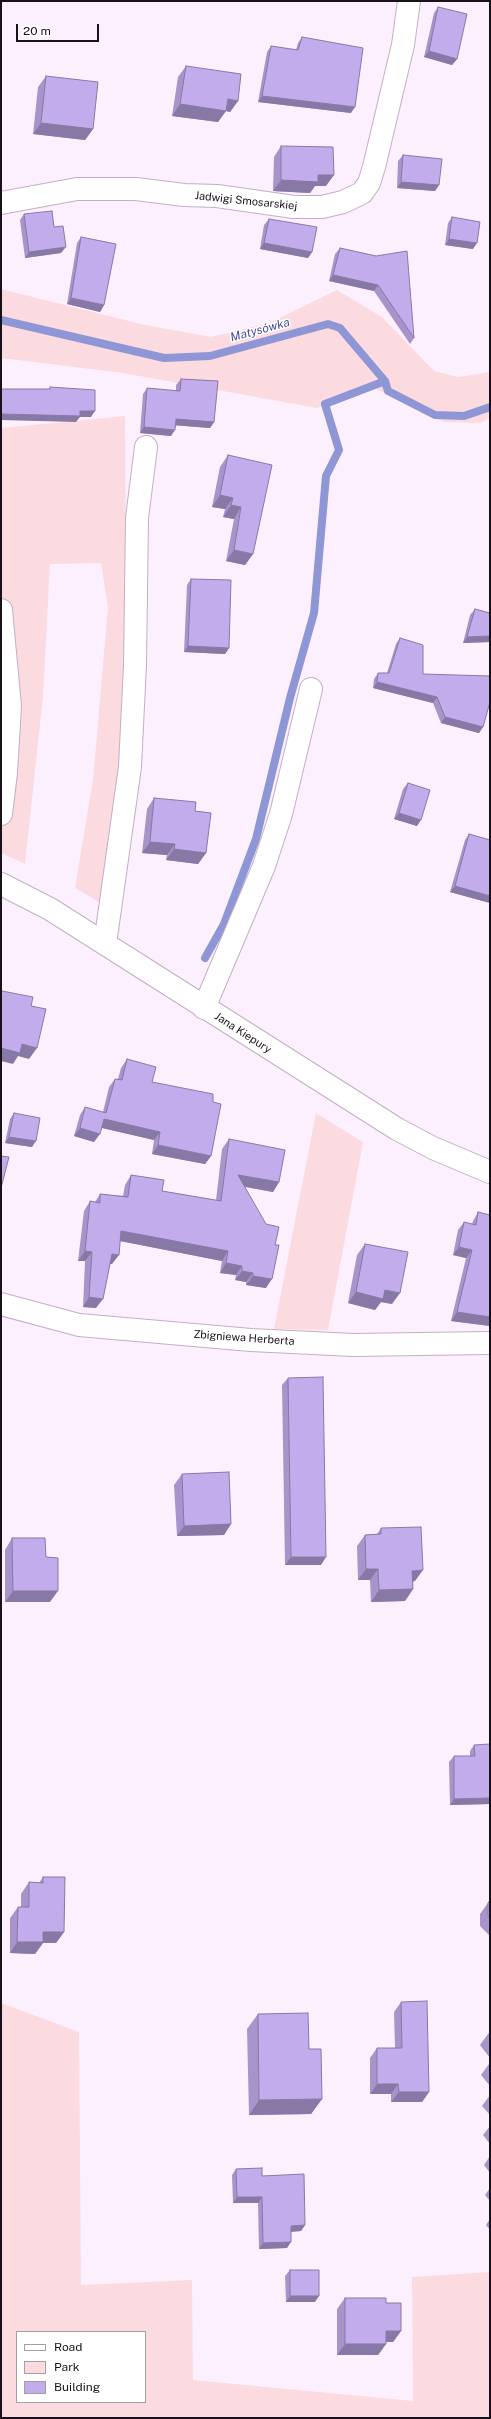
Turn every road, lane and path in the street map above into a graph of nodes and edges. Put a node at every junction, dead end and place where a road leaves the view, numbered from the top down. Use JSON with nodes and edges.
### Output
{"nodes":[{"id":1,"x":409,"y":1,"type":"edge"},
{"id":2,"x":1,"y":203,"type":"edge"},
{"id":3,"x":146,"y":447,"type":"dead end"},
{"id":4,"x":1,"y":610,"type":"edge"},
{"id":5,"x":311,"y":689,"type":"dead end"},
{"id":6,"x":1,"y":814,"type":"edge"},
{"id":7,"x":1,"y":884,"type":"edge"},
{"id":8,"x":105,"y":944,"type":"junction"},
{"id":9,"x":204,"y":1008,"type":"junction"},
{"id":10,"x":490,"y":1172,"type":"edge"},
{"id":11,"x":1,"y":1304,"type":"edge"},
{"id":12,"x":490,"y":1342,"type":"edge"}],
"edges":[{"from":1,"to":2,"type":"street","name":"Jadwigi Smosarskiej"},
{"from":3,"to":8,"type":"street"},
{"from":4,"to":6,"type":"street"},
{"from":5,"to":9,"type":"street"},
{"from":7,"to":8,"type":"street","name":"Jana Kiepury"},
{"from":8,"to":9,"type":"street","name":"Jana Kiepury"},
{"from":9,"to":10,"type":"street","name":"Jana Kiepury"},
{"from":11,"to":12,"type":"street","name":"Zbigniewa Herberta"}]}
